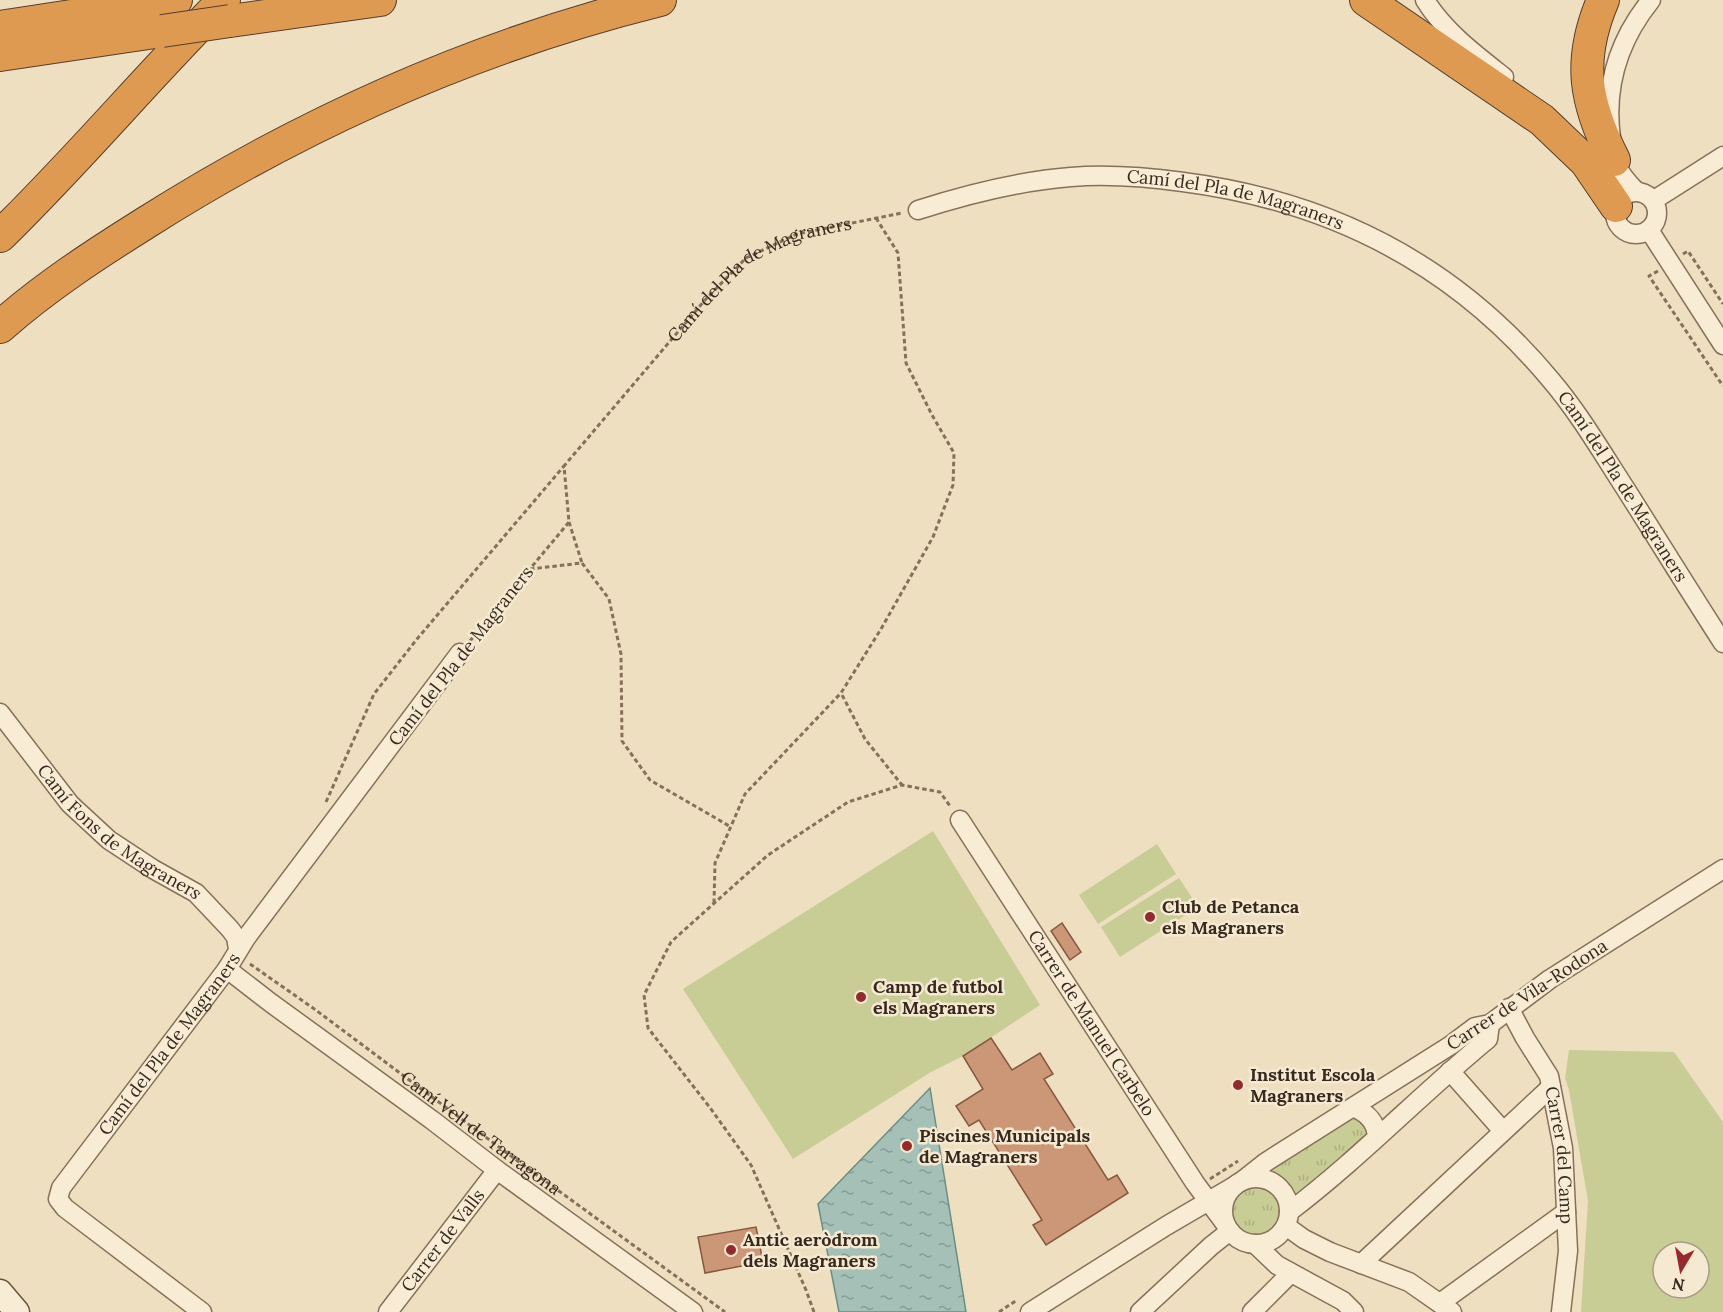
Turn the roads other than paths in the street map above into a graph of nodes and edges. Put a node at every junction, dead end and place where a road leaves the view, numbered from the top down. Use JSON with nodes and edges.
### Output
{"nodes":[{"id":1,"x":176,"y":0,"type":"edge"},
{"id":2,"x":380,"y":0,"type":"edge"},
{"id":3,"x":660,"y":0,"type":"edge"},
{"id":4,"x":1366,"y":0,"type":"edge"},
{"id":5,"x":1425,"y":0,"type":"edge"},
{"id":6,"x":1603,"y":0,"type":"edge"},
{"id":7,"x":1651,"y":0,"type":"edge"},
{"id":8,"x":227,"y":10,"type":"edge"},
{"id":9,"x":0,"y":27,"type":"edge"},
{"id":10,"x":0,"y":56,"type":"edge"},
{"id":11,"x":1723,"y":156,"type":"edge"},
{"id":12,"x":1614,"y":160,"type":"junction"},
{"id":13,"x":1626,"y":197,"type":"junction"},
{"id":14,"x":1654,"y":200,"type":"junction"},
{"id":15,"x":918,"y":210,"type":"road end"},
{"id":16,"x":1649,"y":230,"type":"junction"},
{"id":17,"x":0,"y":236,"type":"edge"},
{"id":18,"x":0,"y":327,"type":"edge"},
{"id":19,"x":1723,"y":345,"type":"edge"},
{"id":20,"x":1723,"y":643,"type":"edge"},
{"id":21,"x":460,"y":653,"type":"road end"},
{"id":22,"x":0,"y":713,"type":"edge"},
{"id":23,"x":960,"y":820,"type":"road end"},
{"id":24,"x":1723,"y":869,"type":"edge"},
{"id":25,"x":234,"y":958,"type":"junction"},
{"id":26,"x":1509,"y":1008,"type":"junction"},
{"id":27,"x":1490,"y":1024,"type":"junction"},
{"id":28,"x":1450,"y":1071,"type":"junction"},
{"id":29,"x":1551,"y":1087,"type":"junction"},
{"id":30,"x":1353,"y":1107,"type":"junction"},
{"id":31,"x":1503,"y":1131,"type":"junction"},
{"id":32,"x":1377,"y":1137,"type":"junction"},
{"id":33,"x":497,"y":1170,"type":"junction"},
{"id":34,"x":1239,"y":1183,"type":"junction"},
{"id":35,"x":1209,"y":1201,"type":"junction"},
{"id":36,"x":1566,"y":1212,"type":"junction"},
{"id":37,"x":1287,"y":1219,"type":"junction"},
{"id":38,"x":1228,"y":1228,"type":"junction"},
{"id":39,"x":1255,"y":1244,"type":"junction"},
{"id":40,"x":1361,"y":1264,"type":"junction"},
{"id":41,"x":1291,"y":1273,"type":"junction"},
{"id":42,"x":0,"y":1292,"type":"edge"},
{"id":43,"x":0,"y":1308,"type":"edge"},
{"id":44,"x":1448,"y":1309,"type":"edge"},
{"id":45,"x":1255,"y":1310,"type":"edge"},
{"id":46,"x":1558,"y":1310,"type":"edge"},
{"id":47,"x":4,"y":1312,"type":"edge"},
{"id":48,"x":17,"y":1312,"type":"edge"},
{"id":49,"x":202,"y":1312,"type":"edge"},
{"id":50,"x":388,"y":1312,"type":"edge"},
{"id":51,"x":693,"y":1312,"type":"edge"},
{"id":52,"x":1030,"y":1312,"type":"edge"},
{"id":53,"x":1140,"y":1312,"type":"edge"},
{"id":54,"x":1354,"y":1312,"type":"edge"}],
"edges":[{"from":1,"to":9,"type":"highway"},
{"from":2,"to":8,"type":"highway"},
{"from":3,"to":18,"type":"highway"},
{"from":4,"to":13,"type":"highway"},
{"from":5,"to":13,"type":"street"},
{"from":6,"to":12,"type":"highway"},
{"from":7,"to":12,"type":"street"},
{"from":8,"to":10,"type":"highway","bridge":true},
{"from":8,"to":17,"type":"highway"},
{"from":11,"to":14,"type":"street"},
{"from":12,"to":13,"type":"street"},
{"from":13,"to":14,"type":"street"},
{"from":13,"to":16,"type":"street"},
{"from":14,"to":16,"type":"street"},
{"from":15,"to":20,"type":"street","name":"Camí del Pla de Magraners"},
{"from":16,"to":19,"type":"street"},
{"from":21,"to":25,"type":"street","name":"Camí del Pla de Magraners"},
{"from":22,"to":25,"type":"street","name":"Camí Fons de Magraners"},
{"from":23,"to":35,"type":"street","name":"Carrer de Manuel Carbelo"},
{"from":24,"to":26,"type":"street","name":"Carrer de Vila-Rodona"},
{"from":25,"to":33,"type":"street","name":"Camí Vell de Tarragona"},
{"from":25,"to":49,"type":"street","name":"Camí del Pla de Magraners"},
{"from":26,"to":27,"type":"street","name":"Carrer de Vila-Rodona"},
{"from":26,"to":29,"type":"street","name":"Carrer del Camp"},
{"from":27,"to":28,"type":"street"},
{"from":27,"to":30,"type":"street","name":"Carrer de Vila-Rodona"},
{"from":28,"to":31,"type":"street"},
{"from":28,"to":32,"type":"street"},
{"from":29,"to":31,"type":"street"},
{"from":29,"to":36,"type":"street","name":"Carrer del Camp"},
{"from":30,"to":32,"type":"street"},
{"from":30,"to":34,"type":"street","name":"Carrer de Vila-Rodona"},
{"from":31,"to":40,"type":"street"},
{"from":32,"to":37,"type":"street"},
{"from":33,"to":50,"type":"street","name":"Carrer de Valls"},
{"from":33,"to":51,"type":"street","name":"Camí Vell de Tarragona"},
{"from":34,"to":35,"type":"street","name":"Carrer de Vila-Rodona"},
{"from":34,"to":37,"type":"street"},
{"from":34,"to":38,"type":"street"},
{"from":35,"to":38,"type":"street","name":"Carrer de Manuel Carbelo"},
{"from":35,"to":52,"type":"street","name":"Carrer de Vila-Rodona"},
{"from":36,"to":44,"type":"street"},
{"from":36,"to":46,"type":"street","name":"Carrer del Camp"},
{"from":37,"to":39,"type":"street"},
{"from":37,"to":40,"type":"street"},
{"from":38,"to":39,"type":"street"},
{"from":38,"to":53,"type":"street"},
{"from":39,"to":41,"type":"street"},
{"from":40,"to":44,"type":"street"},
{"from":41,"to":45,"type":"street"},
{"from":41,"to":54,"type":"street"},
{"from":42,"to":48,"type":"street"},
{"from":43,"to":47,"type":"street"}]}
